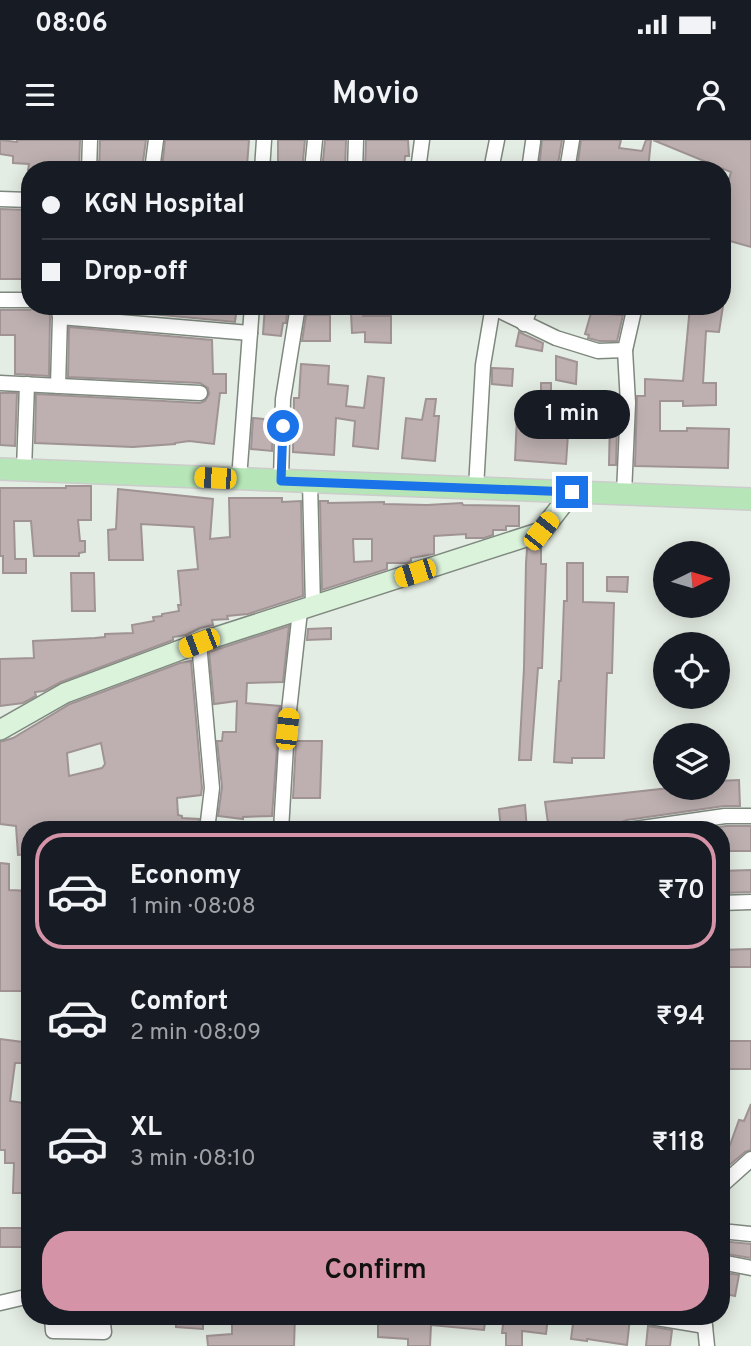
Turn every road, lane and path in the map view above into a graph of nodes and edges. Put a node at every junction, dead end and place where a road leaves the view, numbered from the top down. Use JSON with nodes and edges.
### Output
{"nodes":[{"id":1,"x":90,"y":140,"type":"edge"},
{"id":2,"x":156,"y":140,"type":"edge"},
{"id":3,"x":264,"y":140,"type":"edge"},
{"id":4,"x":315,"y":140,"type":"edge"},
{"id":5,"x":356,"y":140,"type":"edge"},
{"id":6,"x":422,"y":140,"type":"edge"},
{"id":7,"x":497,"y":140,"type":"edge"},
{"id":8,"x":572,"y":140,"type":"edge"},
{"id":9,"x":533,"y":142,"type":"dead end"},
{"id":10,"x":89,"y":161,"type":"edge"},
{"id":11,"x":153,"y":161,"type":"edge"},
{"id":12,"x":263,"y":161,"type":"edge"},
{"id":13,"x":313,"y":161,"type":"edge"},
{"id":14,"x":355,"y":161,"type":"edge"},
{"id":15,"x":419,"y":161,"type":"edge"},
{"id":16,"x":493,"y":161,"type":"edge"},
{"id":17,"x":530,"y":161,"type":"edge"},
{"id":18,"x":568,"y":161,"type":"edge"},
{"id":19,"x":0,"y":199,"type":"edge"},
{"id":20,"x":21,"y":200,"type":"edge"},
{"id":21,"x":0,"y":300,"type":"edge"},
{"id":22,"x":21,"y":300,"type":"edge"},
{"id":23,"x":59,"y":315,"type":"edge"},
{"id":24,"x":86,"y":315,"type":"edge"},
{"id":25,"x":251,"y":315,"type":"edge"},
{"id":26,"x":297,"y":315,"type":"edge"},
{"id":27,"x":491,"y":315,"type":"edge"},
{"id":28,"x":507,"y":315,"type":"edge"},
{"id":29,"x":528,"y":315,"type":"edge"},
{"id":30,"x":633,"y":315,"type":"edge"},
{"id":31,"x":524,"y":324,"type":"junction"},
{"id":32,"x":250,"y":333,"type":"junction"},
{"id":33,"x":625,"y":350,"type":"junction"},
{"id":34,"x":0,"y":383,"type":"edge"},
{"id":35,"x":27,"y":384,"type":"junction"},
{"id":36,"x":58,"y":386,"type":"junction"},
{"id":37,"x":200,"y":393,"type":"dead end"},
{"id":38,"x":0,"y":469,"type":"edge"},
{"id":39,"x":24,"y":470,"type":"junction"},
{"id":40,"x":239,"y":479,"type":"junction"},
{"id":41,"x":281,"y":481,"type":"junction"},
{"id":42,"x":310,"y":482,"type":"junction"},
{"id":43,"x":476,"y":488,"type":"junction"},
{"id":44,"x":572,"y":492,"type":"junction"},
{"id":45,"x":624,"y":494,"type":"junction"},
{"id":46,"x":751,"y":499,"type":"edge"},
{"id":47,"x":307,"y":608,"type":"junction"},
{"id":48,"x":199,"y":643,"type":"junction"},
{"id":49,"x":0,"y":730,"type":"edge"},
{"id":50,"x":751,"y":816,"type":"edge"},
{"id":51,"x":208,"y":821,"type":"edge"},
{"id":52,"x":282,"y":821,"type":"edge"},
{"id":53,"x":690,"y":821,"type":"edge"},
{"id":54,"x":751,"y":902,"type":"edge"},
{"id":55,"x":730,"y":903,"type":"edge"},
{"id":56,"x":751,"y":1158,"type":"edge"},
{"id":57,"x":730,"y":1178,"type":"edge"},
{"id":58,"x":730,"y":1232,"type":"edge"},
{"id":59,"x":751,"y":1234,"type":"edge"},
{"id":60,"x":730,"y":1264,"type":"edge"},
{"id":61,"x":751,"y":1268,"type":"edge"},
{"id":62,"x":21,"y":1298,"type":"edge"},
{"id":63,"x":0,"y":1303,"type":"edge"},
{"id":64,"x":53,"y":1325,"type":"edge"},
{"id":65,"x":103,"y":1325,"type":"edge"},
{"id":66,"x":702,"y":1325,"type":"edge"},
{"id":67,"x":707,"y":1346,"type":"edge"}],
"edges":[{"from":1,"to":10,"type":"street"},
{"from":2,"to":11,"type":"street"},
{"from":3,"to":12,"type":"street"},
{"from":4,"to":13,"type":"street"},
{"from":5,"to":14,"type":"street"},
{"from":6,"to":15,"type":"street"},
{"from":7,"to":16,"type":"street"},
{"from":8,"to":18,"type":"street"},
{"from":9,"to":17,"type":"street"},
{"from":19,"to":20,"type":"street"},
{"from":21,"to":22,"type":"street"},
{"from":23,"to":36,"type":"street"},
{"from":24,"to":32,"type":"street"},
{"from":25,"to":32,"type":"street"},
{"from":26,"to":41,"type":"street"},
{"from":27,"to":43,"type":"street"},
{"from":28,"to":31,"type":"street"},
{"from":29,"to":31,"type":"street"},
{"from":30,"to":33,"type":"street"},
{"from":31,"to":33,"type":"street"},
{"from":32,"to":40,"type":"street"},
{"from":33,"to":45,"type":"street"},
{"from":34,"to":35,"type":"street"},
{"from":35,"to":36,"type":"street"},
{"from":35,"to":39,"type":"street"},
{"from":36,"to":37,"type":"street"},
{"from":38,"to":39,"type":"main road"},
{"from":39,"to":40,"type":"main road"},
{"from":40,"to":41,"type":"main road"},
{"from":41,"to":42,"type":"main road"},
{"from":42,"to":43,"type":"main road"},
{"from":42,"to":47,"type":"street"},
{"from":43,"to":44,"type":"main road"},
{"from":44,"to":45,"type":"main road"},
{"from":44,"to":47,"type":"main road"},
{"from":45,"to":46,"type":"main road"},
{"from":47,"to":48,"type":"main road"},
{"from":47,"to":52,"type":"street"},
{"from":48,"to":49,"type":"main road"},
{"from":48,"to":51,"type":"street"},
{"from":50,"to":53,"type":"street"},
{"from":54,"to":55,"type":"street"},
{"from":56,"to":57,"type":"street"},
{"from":58,"to":59,"type":"street"},
{"from":60,"to":61,"type":"street"},
{"from":62,"to":63,"type":"street"},
{"from":64,"to":65,"type":"street"},
{"from":66,"to":67,"type":"street"}]}
